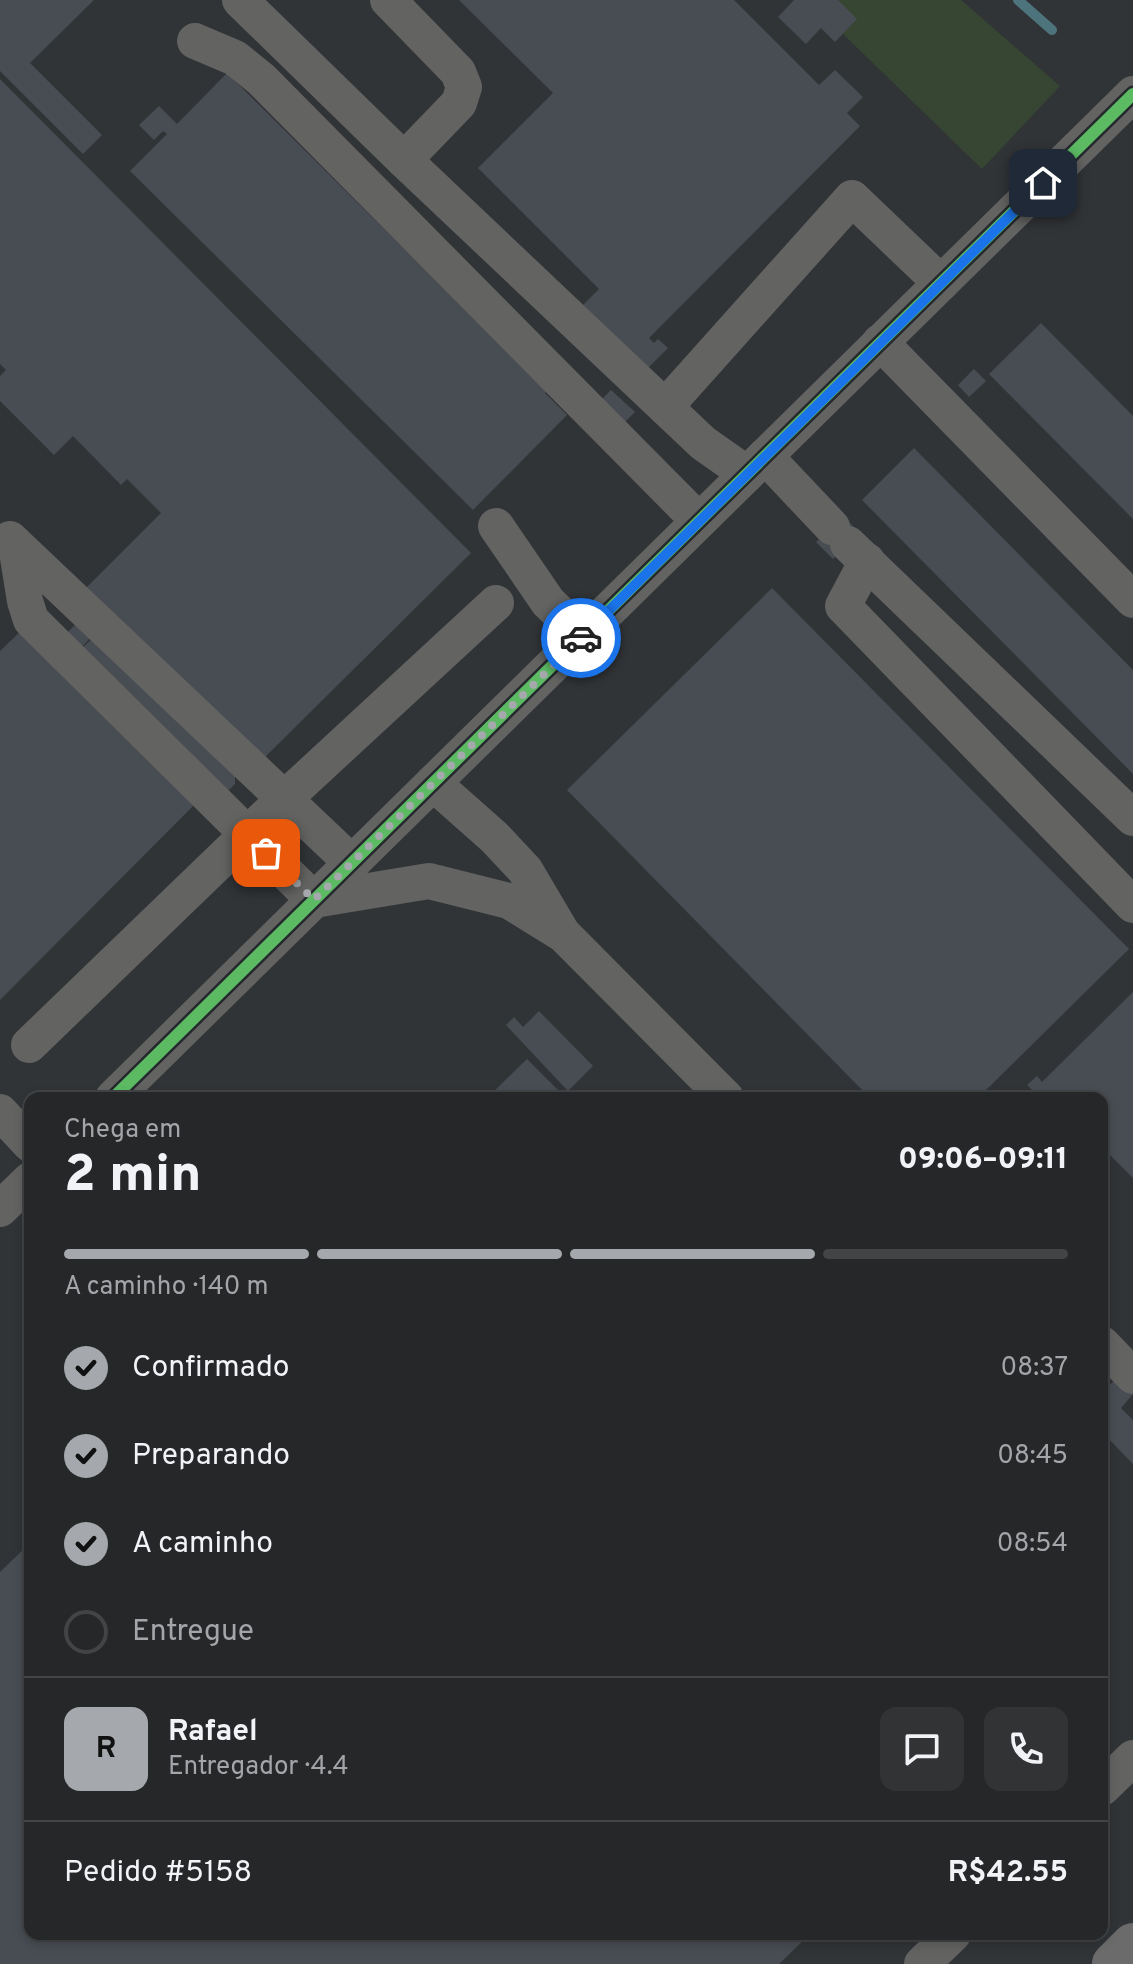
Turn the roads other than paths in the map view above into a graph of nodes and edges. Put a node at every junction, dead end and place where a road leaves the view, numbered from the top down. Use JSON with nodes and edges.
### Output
{"nodes":[{"id":1,"x":240,"y":0,"type":"edge"},
{"id":2,"x":388,"y":0,"type":"edge"},
{"id":3,"x":195,"y":41,"type":"dead end"},
{"id":4,"x":1133,"y":94,"type":"edge"},
{"id":5,"x":404,"y":160,"type":"junction"},
{"id":6,"x":941,"y":283,"type":"junction"},
{"id":7,"x":880,"y":342,"type":"junction"},
{"id":8,"x":665,"y":407,"type":"junction"},
{"id":9,"x":756,"y":465,"type":"junction"},
{"id":10,"x":699,"y":521,"type":"junction"},
{"id":11,"x":496,"y":526,"type":"dead end"},
{"id":12,"x":8,"y":537,"type":"edge"},
{"id":13,"x":849,"y":544,"type":"junction"},
{"id":14,"x":1133,"y":600,"type":"edge"},
{"id":15,"x":496,"y":603,"type":"dead end"},
{"id":16,"x":583,"y":636,"type":"junction"},
{"id":17,"x":433,"y":783,"type":"junction"},
{"id":18,"x":284,"y":799,"type":"junction"},
{"id":19,"x":1133,"y":818,"type":"edge"},
{"id":20,"x":248,"y":836,"type":"junction"},
{"id":21,"x":352,"y":863,"type":"junction"},
{"id":22,"x":314,"y":900,"type":"junction"},
{"id":23,"x":1133,"y":905,"type":"edge"},
{"id":24,"x":564,"y":935,"type":"junction"},
{"id":25,"x":29,"y":1045,"type":"dead end"},
{"id":26,"x":119,"y":1092,"type":"edge"},
{"id":27,"x":720,"y":1092,"type":"edge"},
{"id":28,"x":0,"y":1112,"type":"edge"},
{"id":29,"x":24,"y":1138,"type":"edge"},
{"id":30,"x":24,"y":1186,"type":"edge"},
{"id":31,"x":0,"y":1209,"type":"edge"},
{"id":32,"x":1108,"y":1350,"type":"edge"},
{"id":33,"x":1133,"y":1376,"type":"edge"},
{"id":34,"x":1133,"y":1758,"type":"edge"},
{"id":35,"x":1108,"y":1782,"type":"edge"},
{"id":36,"x":947,"y":1940,"type":"edge"},
{"id":37,"x":1133,"y":1945,"type":"edge"},
{"id":38,"x":922,"y":1964,"type":"edge"},
{"id":39,"x":1114,"y":1964,"type":"edge"}],
"edges":[{"from":1,"to":5,"type":"street"},
{"from":2,"to":5,"type":"street"},
{"from":3,"to":10,"type":"street"},
{"from":4,"to":6,"type":"street"},
{"from":5,"to":8,"type":"street"},
{"from":6,"to":7,"type":"street"},
{"from":6,"to":8,"type":"street"},
{"from":7,"to":9,"type":"street"},
{"from":7,"to":14,"type":"street"},
{"from":8,"to":9,"type":"street"},
{"from":9,"to":10,"type":"street"},
{"from":9,"to":13,"type":"street"},
{"from":10,"to":16,"type":"street"},
{"from":11,"to":16,"type":"street"},
{"from":12,"to":18,"type":"street"},
{"from":12,"to":20,"type":"street"},
{"from":13,"to":19,"type":"street"},
{"from":13,"to":23,"type":"street"},
{"from":15,"to":18,"type":"street"},
{"from":16,"to":17,"type":"street"},
{"from":17,"to":21,"type":"street"},
{"from":17,"to":24,"type":"street"},
{"from":18,"to":20,"type":"street"},
{"from":18,"to":21,"type":"street"},
{"from":20,"to":22,"type":"street"},
{"from":20,"to":25,"type":"street"},
{"from":21,"to":22,"type":"street"},
{"from":22,"to":24,"type":"street"},
{"from":22,"to":26,"type":"street"},
{"from":24,"to":27,"type":"street"},
{"from":28,"to":29,"type":"street"},
{"from":30,"to":31,"type":"street"},
{"from":32,"to":33,"type":"street"},
{"from":34,"to":35,"type":"street"},
{"from":36,"to":38,"type":"street"},
{"from":37,"to":39,"type":"main road"}]}
